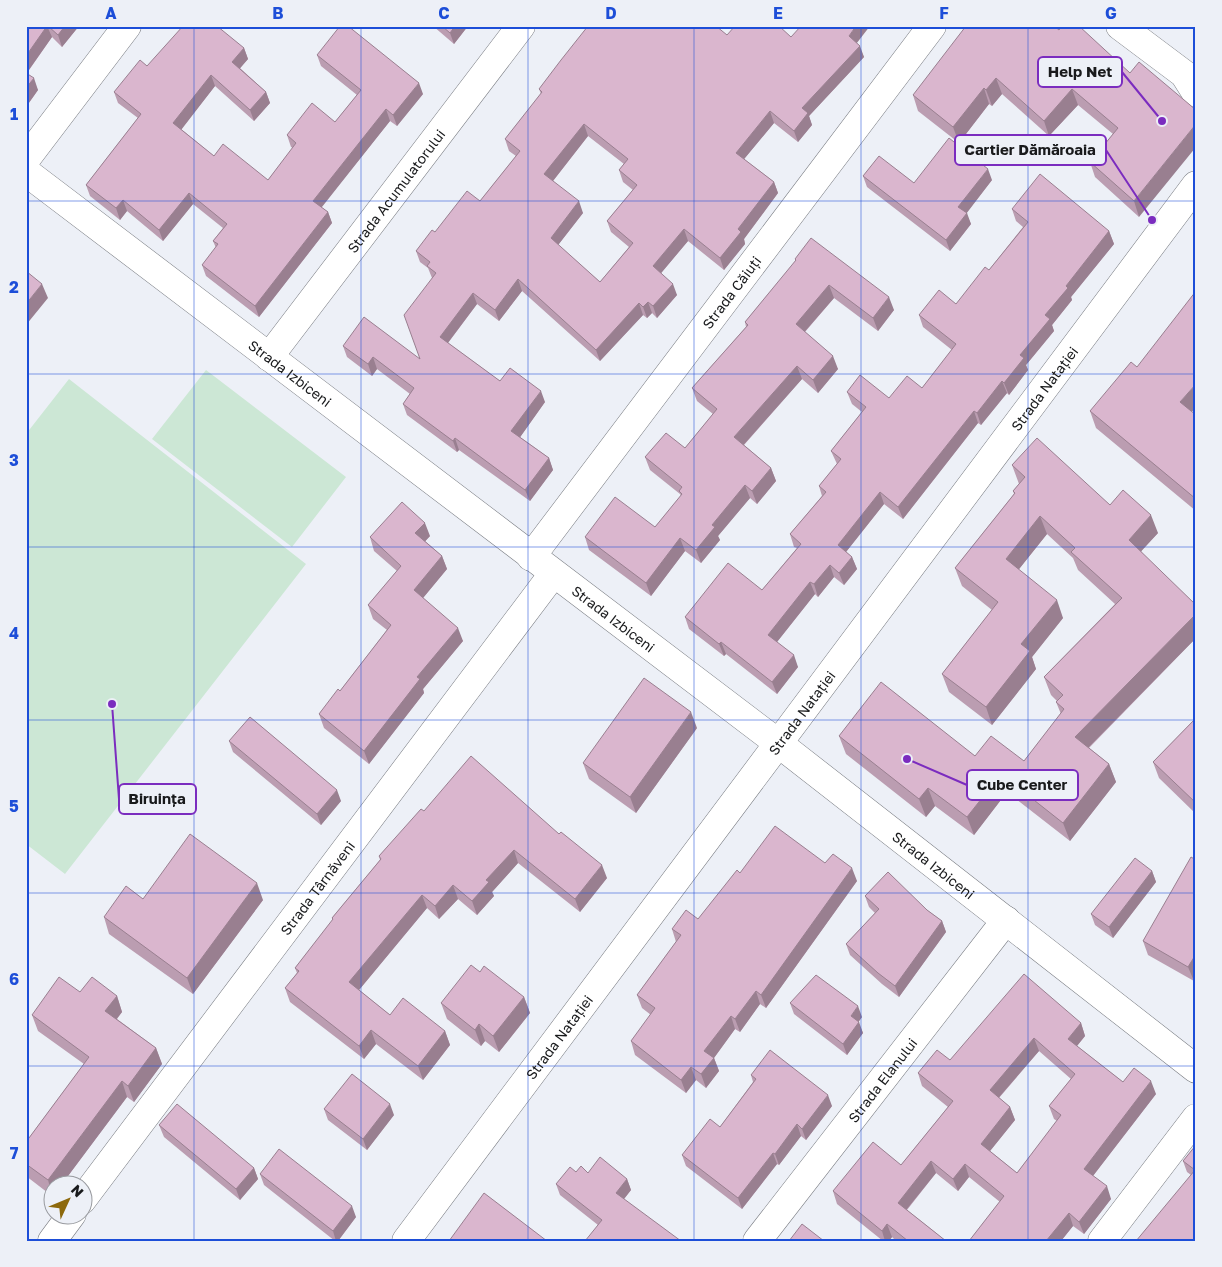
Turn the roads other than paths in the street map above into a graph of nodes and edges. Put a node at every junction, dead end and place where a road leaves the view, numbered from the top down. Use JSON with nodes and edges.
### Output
{"nodes":[{"id":1,"x":127,"y":26,"type":"edge"},
{"id":2,"x":521,"y":26,"type":"edge"},
{"id":3,"x":932,"y":26,"type":"edge"},
{"id":4,"x":1120,"y":26,"type":"edge"},
{"id":5,"x":1192,"y":81,"type":"edge"},
{"id":6,"x":26,"y":159,"type":"edge"},
{"id":7,"x":26,"y":172,"type":"edge"},
{"id":8,"x":1196,"y":185,"type":"edge"},
{"id":9,"x":269,"y":357,"type":"junction"},
{"id":10,"x":531,"y":557,"type":"junction"},
{"id":11,"x":553,"y":574,"type":"junction"},
{"id":12,"x":778,"y":743,"type":"junction"},
{"id":13,"x":1006,"y":920,"type":"junction"},
{"id":14,"x":1196,"y":1069,"type":"edge"},
{"id":15,"x":1196,"y":1118,"type":"edge"},
{"id":16,"x":92,"y":1187,"type":"edge"},
{"id":17,"x":65,"y":1224,"type":"edge"},
{"id":18,"x":52,"y":1241,"type":"edge"},
{"id":19,"x":406,"y":1241,"type":"edge"},
{"id":20,"x":758,"y":1241,"type":"edge"},
{"id":21,"x":1102,"y":1241,"type":"edge"}],
"edges":[{"from":1,"to":6,"type":"street"},
{"from":2,"to":9,"type":"street","name":"Strada Acumulatorului"},
{"from":3,"to":10,"type":"street","name":"Strada Căiuți"},
{"from":4,"to":5,"type":"street"},
{"from":7,"to":9,"type":"street","name":"Strada Izbiceni"},
{"from":8,"to":12,"type":"street","name":"Strada Natației"},
{"from":9,"to":10,"type":"street","name":"Strada Izbiceni"},
{"from":10,"to":11,"type":"street","name":"Strada Izbiceni"},
{"from":11,"to":12,"type":"street","name":"Strada Izbiceni"},
{"from":11,"to":16,"type":"street","name":"Strada Târnăveni"},
{"from":12,"to":13,"type":"street","name":"Strada Izbiceni"},
{"from":12,"to":19,"type":"street","name":"Strada Natației"},
{"from":13,"to":14,"type":"street","name":"Strada Izbiceni"},
{"from":13,"to":20,"type":"street","name":"Strada Elanului"},
{"from":15,"to":21,"type":"street"},
{"from":17,"to":18,"type":"street"}]}
